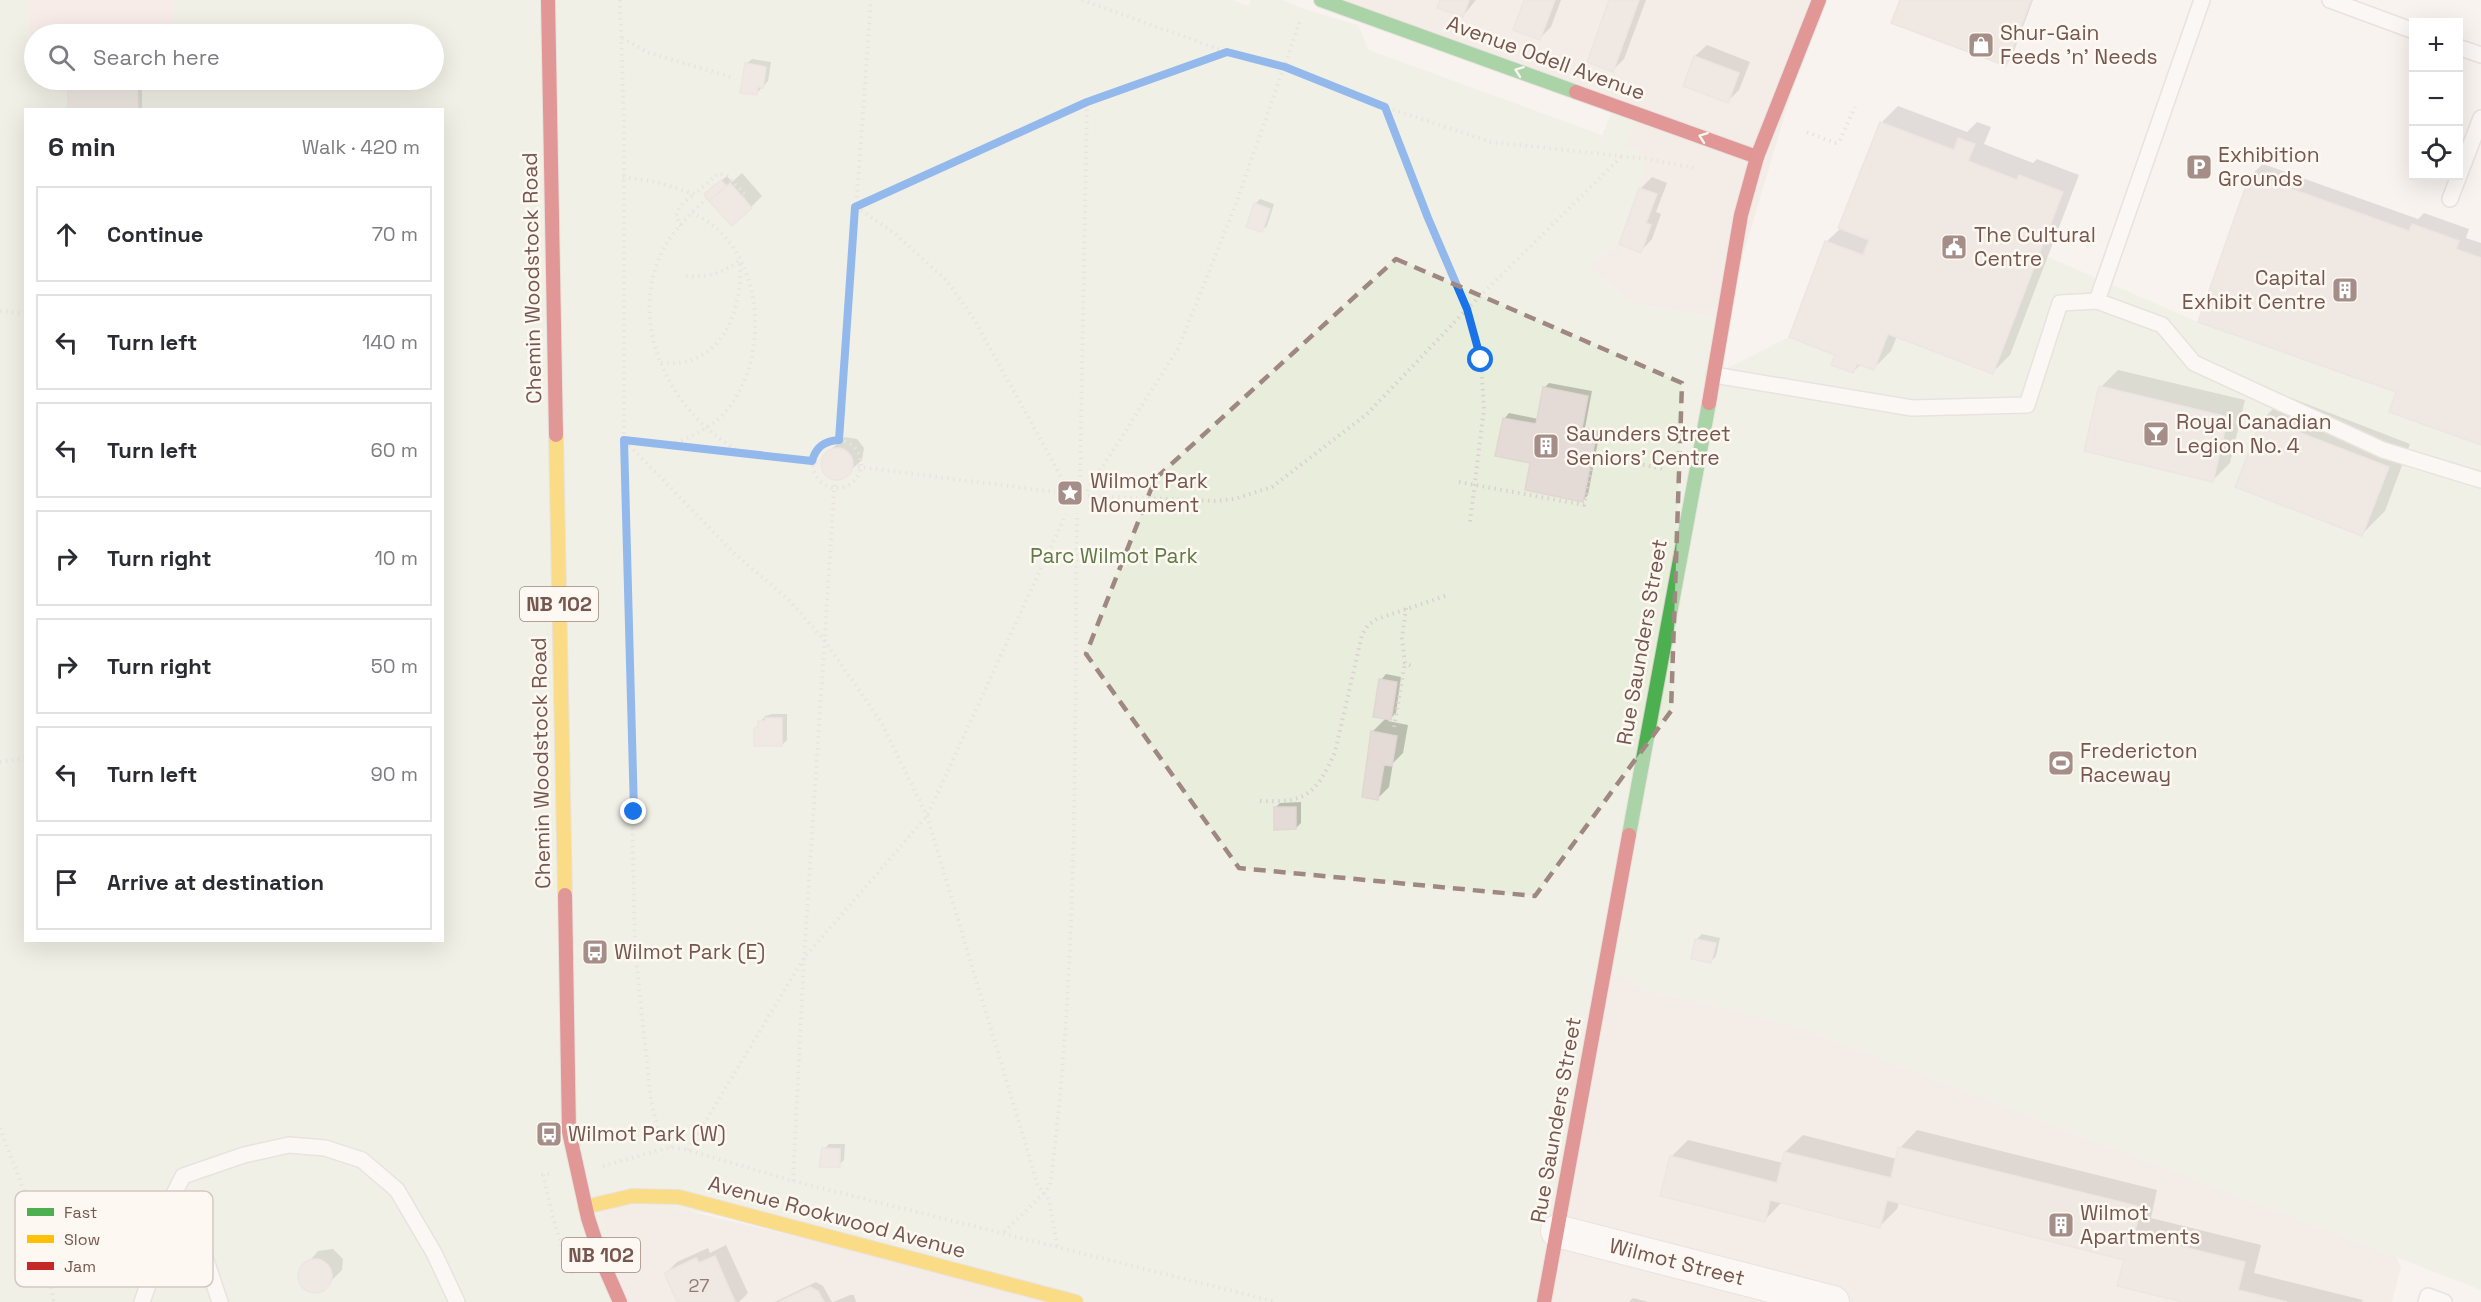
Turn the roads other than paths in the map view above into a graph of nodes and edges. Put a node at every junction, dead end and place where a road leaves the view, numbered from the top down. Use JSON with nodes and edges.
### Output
{"nodes":[{"id":1,"x":548,"y":0,"type":"edge"},
{"id":2,"x":1321,"y":0,"type":"edge"},
{"id":3,"x":1819,"y":0,"type":"edge"},
{"id":4,"x":2202,"y":0,"type":"edge"},
{"id":5,"x":2330,"y":0,"type":"edge"},
{"id":6,"x":2409,"y":29,"type":"edge"},
{"id":7,"x":2463,"y":49,"type":"edge"},
{"id":8,"x":2481,"y":55,"type":"edge"},
{"id":9,"x":2481,"y":118,"type":"edge"},
{"id":10,"x":1757,"y":158,"type":"junction"},
{"id":11,"x":2450,"y":199,"type":"dead end"},
{"id":12,"x":2097,"y":301,"type":"junction"},
{"id":13,"x":1714,"y":375,"type":"junction"},
{"id":14,"x":2481,"y":480,"type":"edge"},
{"id":15,"x":176,"y":1191,"type":"edge"},
{"id":16,"x":585,"y":1207,"type":"junction"},
{"id":17,"x":1557,"y":1231,"type":"junction"},
{"id":18,"x":213,"y":1281,"type":"edge"},
{"id":19,"x":147,"y":1287,"type":"edge"},
{"id":20,"x":142,"y":1302,"type":"edge"},
{"id":21,"x":220,"y":1302,"type":"edge"},
{"id":22,"x":457,"y":1302,"type":"edge"},
{"id":23,"x":620,"y":1302,"type":"edge"},
{"id":24,"x":1076,"y":1302,"type":"edge"},
{"id":25,"x":1544,"y":1302,"type":"edge"},
{"id":26,"x":1833,"y":1302,"type":"edge"},
{"id":27,"x":2426,"y":1302,"type":"edge"},
{"id":28,"x":2444,"y":1302,"type":"edge"}],
"edges":[{"from":1,"to":16,"type":"street","name":"Chemin Woodstock Road","number":"NB 102"},
{"from":10,"to":2,"type":"street","name":"Avenue Odell Avenue","one_way":true},
{"from":3,"to":10,"type":"street","name":"Rue Saunders Street"},
{"from":4,"to":12,"type":"lane"},
{"from":5,"to":6,"type":"lane"},
{"from":7,"to":8,"type":"lane"},
{"from":9,"to":11,"type":"lane"},
{"from":10,"to":13,"type":"street","name":"Rue Saunders Street"},
{"from":12,"to":13,"type":"lane"},
{"from":12,"to":14,"type":"lane"},
{"from":13,"to":17,"type":"street","name":"Rue Saunders Street"},
{"from":15,"to":22,"type":"lane"},
{"from":16,"to":23,"type":"street","name":"Chemin Woodstock Road","number":"NB 102"},
{"from":16,"to":24,"type":"street","name":"Avenue Rookwood Avenue"},
{"from":17,"to":25,"type":"street","name":"Rue Saunders Street"},
{"from":17,"to":26,"type":"street","name":"Wilmot Street"},
{"from":18,"to":21,"type":"lane"},
{"from":19,"to":20,"type":"lane"},
{"from":27,"to":28,"type":"lane"}]}
